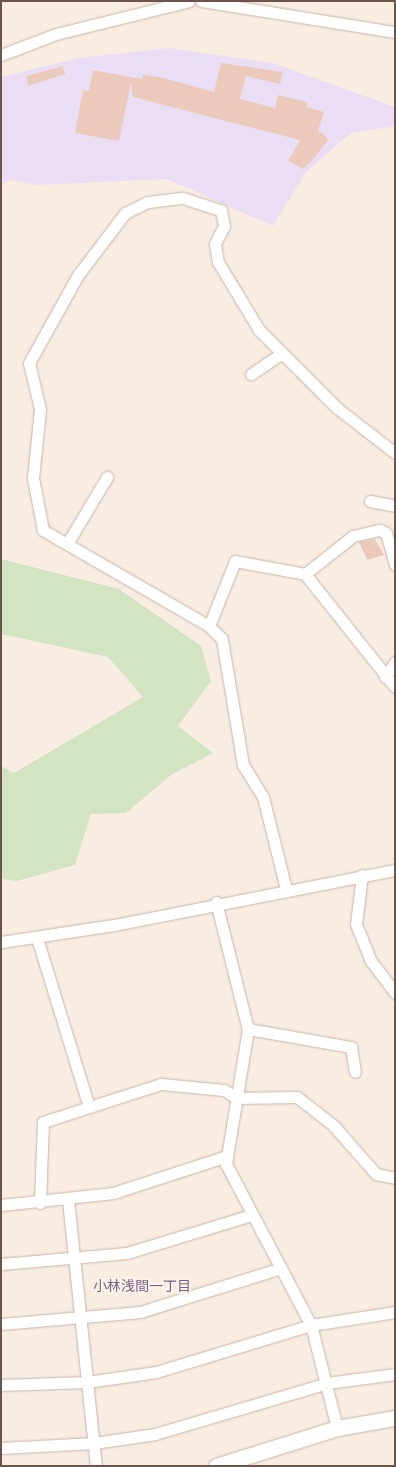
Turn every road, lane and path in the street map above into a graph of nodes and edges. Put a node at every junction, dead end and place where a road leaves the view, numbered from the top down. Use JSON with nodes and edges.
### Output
{"nodes":[{"id":1,"x":189,"y":1,"type":"edge"},
{"id":2,"x":201,"y":1,"type":"edge"},
{"id":3,"x":395,"y":32,"type":"edge"},
{"id":4,"x":1,"y":55,"type":"edge"},
{"id":5,"x":281,"y":354,"type":"junction"},
{"id":6,"x":251,"y":374,"type":"dead end"},
{"id":7,"x":395,"y":453,"type":"edge"},
{"id":8,"x":106,"y":477,"type":"dead end"},
{"id":9,"x":370,"y":501,"type":"dead end"},
{"id":10,"x":395,"y":506,"type":"edge"},
{"id":11,"x":68,"y":542,"type":"junction"},
{"id":12,"x":395,"y":565,"type":"edge"},
{"id":13,"x":305,"y":574,"type":"junction"},
{"id":14,"x":209,"y":626,"type":"junction"},
{"id":15,"x":395,"y":662,"type":"edge"},
{"id":16,"x":385,"y":676,"type":"junction"},
{"id":17,"x":395,"y":687,"type":"edge"},
{"id":18,"x":395,"y":870,"type":"edge"},
{"id":19,"x":362,"y":875,"type":"junction"},
{"id":20,"x":286,"y":889,"type":"junction"},
{"id":21,"x":216,"y":902,"type":"junction"},
{"id":22,"x":38,"y":938,"type":"junction"},
{"id":23,"x":1,"y":942,"type":"edge"},
{"id":24,"x":395,"y":993,"type":"edge"},
{"id":25,"x":248,"y":1030,"type":"junction"},
{"id":26,"x":355,"y":1072,"type":"dead end"},
{"id":27,"x":237,"y":1098,"type":"junction"},
{"id":28,"x":89,"y":1107,"type":"junction"},
{"id":29,"x":227,"y":1156,"type":"junction"},
{"id":30,"x":395,"y":1178,"type":"edge"},
{"id":31,"x":68,"y":1200,"type":"junction"},
{"id":32,"x":40,"y":1203,"type":"junction"},
{"id":33,"x":1,"y":1205,"type":"edge"},
{"id":34,"x":251,"y":1215,"type":"junction"},
{"id":35,"x":74,"y":1261,"type":"junction"},
{"id":36,"x":1,"y":1264,"type":"edge"},
{"id":37,"x":281,"y":1268,"type":"junction"},
{"id":38,"x":395,"y":1312,"type":"edge"},
{"id":39,"x":81,"y":1321,"type":"junction"},
{"id":40,"x":1,"y":1324,"type":"edge"},
{"id":41,"x":311,"y":1325,"type":"junction"},
{"id":42,"x":395,"y":1374,"type":"edge"},
{"id":43,"x":87,"y":1382,"type":"junction"},
{"id":44,"x":327,"y":1384,"type":"junction"},
{"id":45,"x":1,"y":1385,"type":"edge"},
{"id":46,"x":395,"y":1418,"type":"edge"},
{"id":47,"x":337,"y":1428,"type":"junction"},
{"id":48,"x":94,"y":1444,"type":"junction"},
{"id":49,"x":1,"y":1448,"type":"edge"},
{"id":50,"x":96,"y":1466,"type":"edge"},
{"id":51,"x":216,"y":1466,"type":"edge"}],
"edges":[{"from":1,"to":4,"type":"street"},
{"from":2,"to":3,"type":"street"},
{"from":5,"to":6,"type":"street"},
{"from":5,"to":7,"type":"street"},
{"from":5,"to":11,"type":"street"},
{"from":8,"to":11,"type":"street"},
{"from":9,"to":10,"type":"street"},
{"from":11,"to":14,"type":"street"},
{"from":12,"to":13,"type":"street"},
{"from":13,"to":14,"type":"street"},
{"from":13,"to":16,"type":"street"},
{"from":14,"to":20,"type":"street"},
{"from":15,"to":16,"type":"street"},
{"from":16,"to":17,"type":"street"},
{"from":18,"to":19,"type":"street"},
{"from":19,"to":20,"type":"street"},
{"from":19,"to":24,"type":"street"},
{"from":20,"to":21,"type":"street"},
{"from":21,"to":22,"type":"street"},
{"from":21,"to":25,"type":"street"},
{"from":22,"to":23,"type":"street"},
{"from":22,"to":28,"type":"street"},
{"from":25,"to":26,"type":"street"},
{"from":25,"to":27,"type":"street"},
{"from":27,"to":28,"type":"street"},
{"from":27,"to":29,"type":"street"},
{"from":27,"to":30,"type":"street"},
{"from":28,"to":32,"type":"street"},
{"from":29,"to":31,"type":"street"},
{"from":29,"to":34,"type":"street"},
{"from":31,"to":32,"type":"street"},
{"from":31,"to":35,"type":"street"},
{"from":32,"to":33,"type":"street"},
{"from":34,"to":35,"type":"street"},
{"from":34,"to":37,"type":"street"},
{"from":35,"to":36,"type":"street"},
{"from":35,"to":39,"type":"street"},
{"from":37,"to":39,"type":"street"},
{"from":37,"to":41,"type":"street"},
{"from":38,"to":41,"type":"street"},
{"from":39,"to":40,"type":"street"},
{"from":39,"to":43,"type":"street"},
{"from":41,"to":43,"type":"street"},
{"from":41,"to":44,"type":"street"},
{"from":42,"to":44,"type":"street"},
{"from":43,"to":45,"type":"street"},
{"from":43,"to":48,"type":"street"},
{"from":44,"to":47,"type":"street"},
{"from":44,"to":48,"type":"street"},
{"from":46,"to":47,"type":"street"},
{"from":47,"to":51,"type":"street"},
{"from":48,"to":49,"type":"street"},
{"from":48,"to":50,"type":"street"}]}
